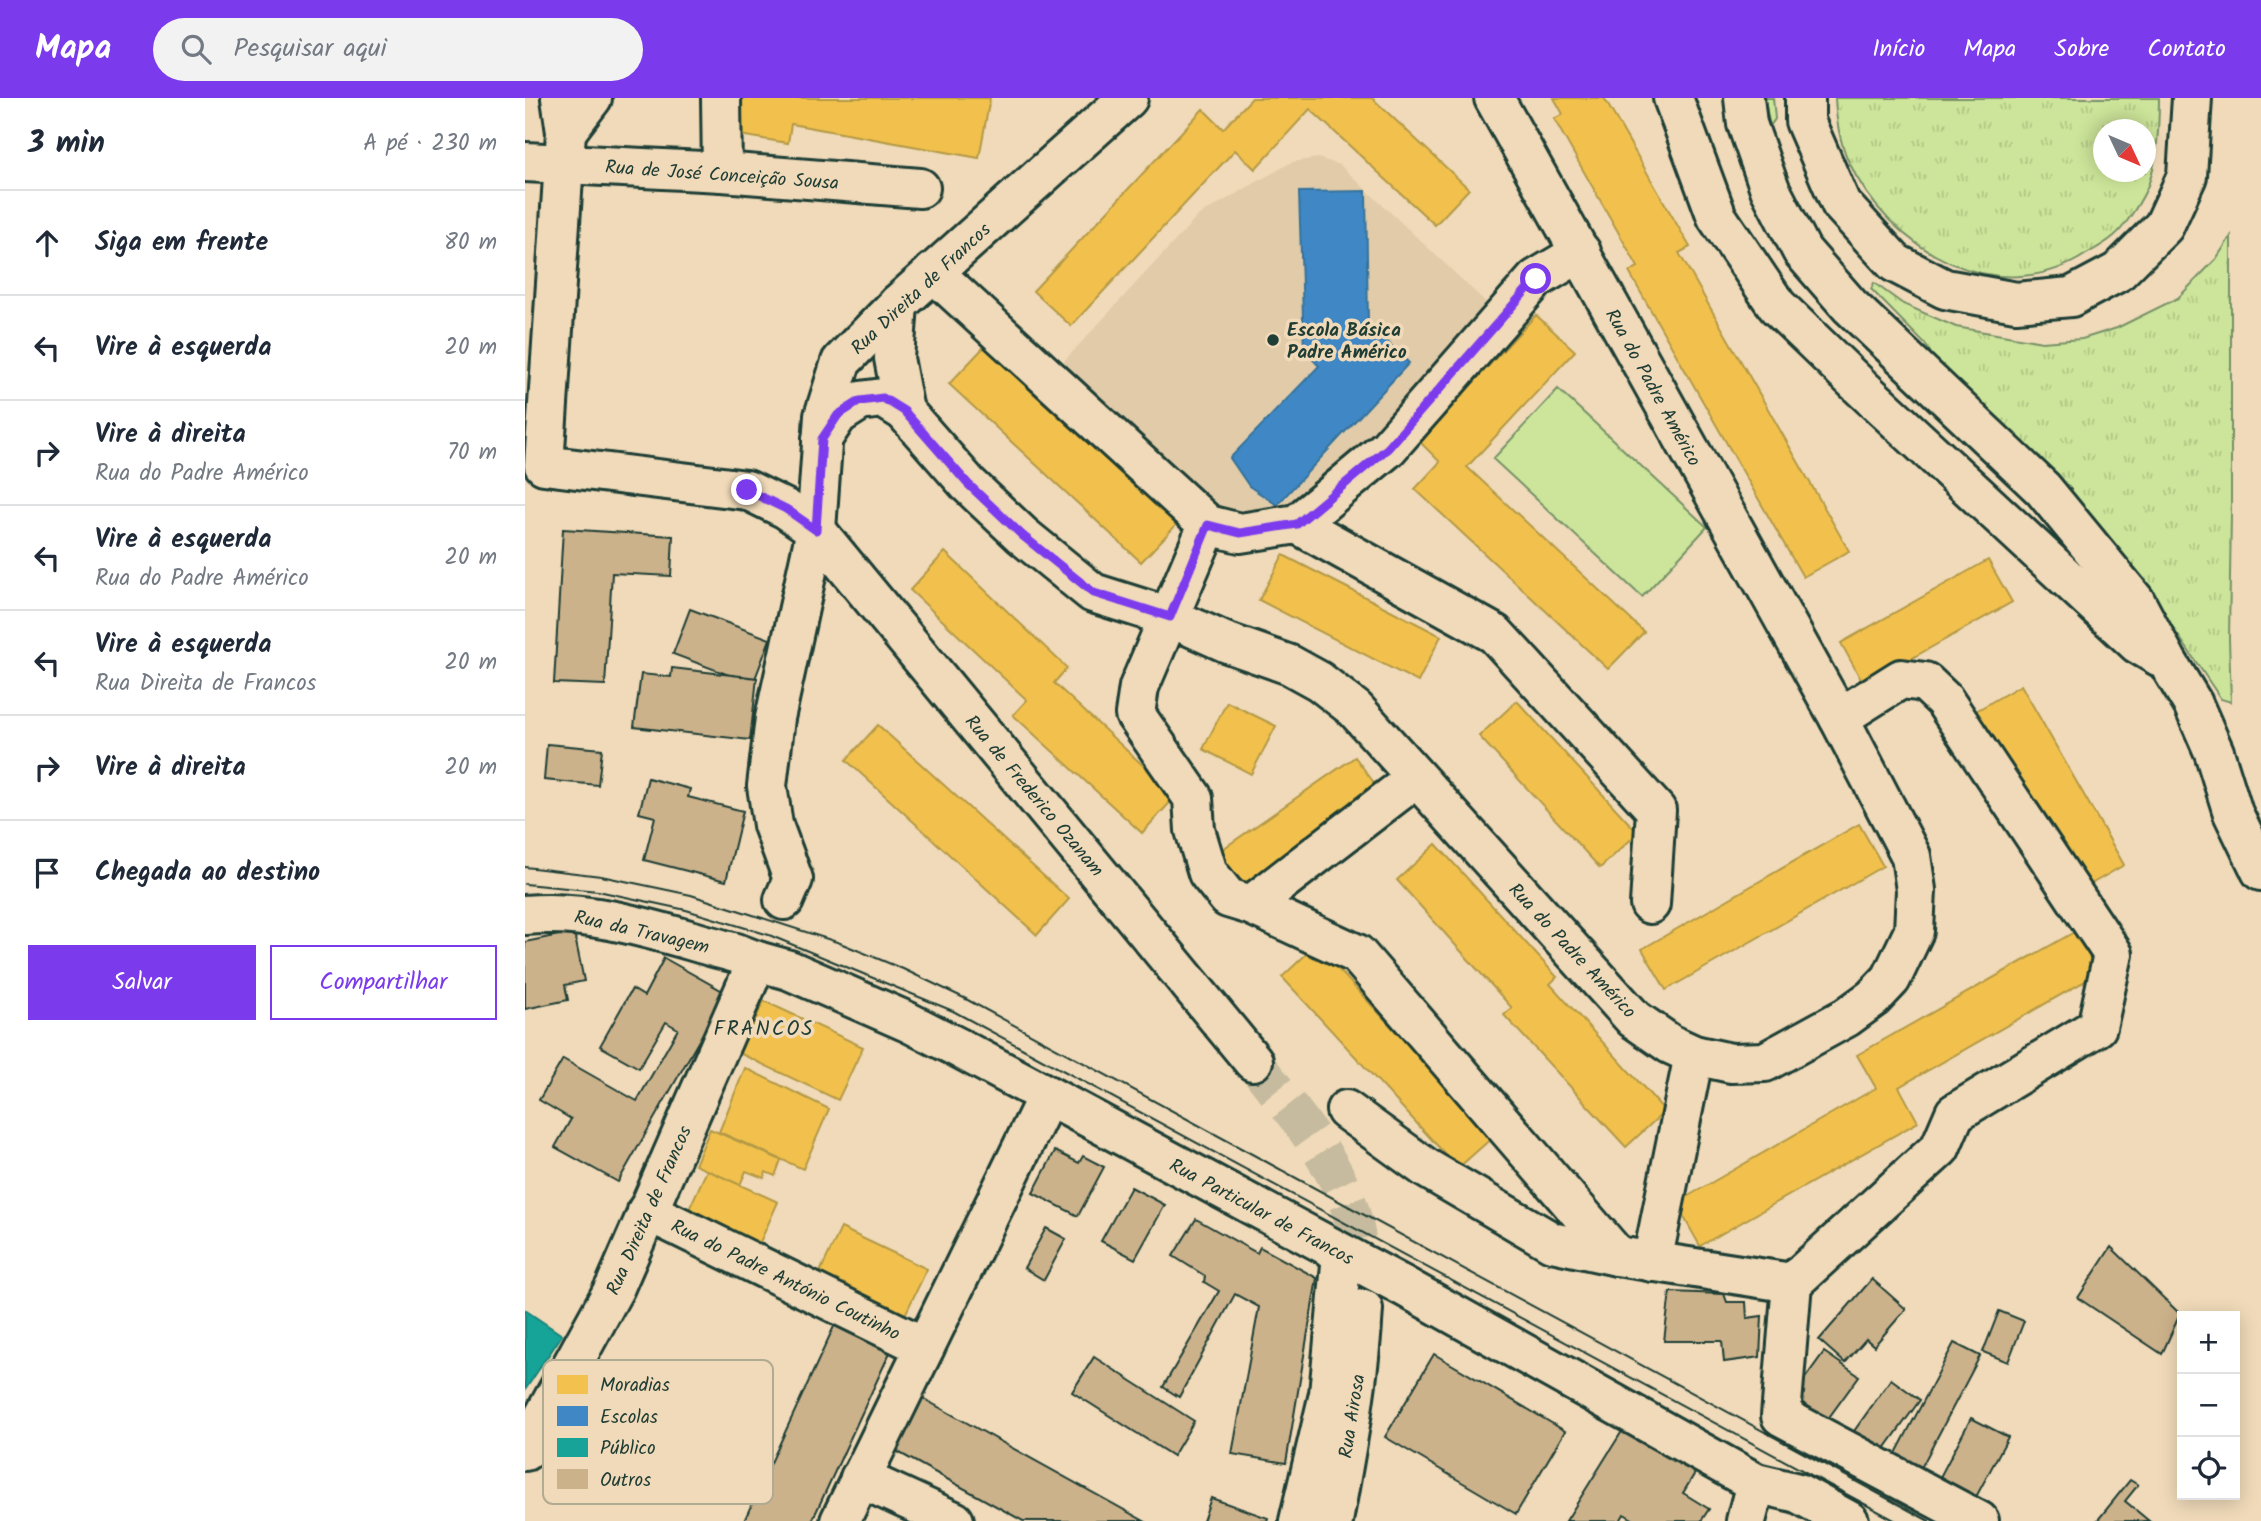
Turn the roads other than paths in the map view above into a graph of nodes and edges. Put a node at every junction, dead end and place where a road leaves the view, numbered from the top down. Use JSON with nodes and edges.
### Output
{"nodes":[{"id":1,"x":592,"y":98,"type":"edge"},
{"id":2,"x":721,"y":98,"type":"edge"},
{"id":3,"x":1128,"y":98,"type":"edge"},
{"id":4,"x":1494,"y":98,"type":"edge"},
{"id":5,"x":1673,"y":98,"type":"edge"},
{"id":6,"x":1744,"y":98,"type":"edge"},
{"id":7,"x":1805,"y":98,"type":"edge"},
{"id":8,"x":2192,"y":98,"type":"edge"},
{"id":9,"x":564,"y":132,"type":"edge"},
{"id":10,"x":525,"y":162,"type":"edge"},
{"id":11,"x":722,"y":172,"type":"junction"},
{"id":12,"x":920,"y":188,"type":"dead end"},
{"id":13,"x":1581,"y":252,"type":"junction"},
{"id":14,"x":933,"y":272,"type":"junction"},
{"id":15,"x":898,"y":304,"type":"junction"},
{"id":16,"x":904,"y":411,"type":"junction"},
{"id":17,"x":822,"y":439,"type":"junction"},
{"id":18,"x":1297,"y":524,"type":"junction"},
{"id":19,"x":1208,"y":525,"type":"junction"},
{"id":20,"x":816,"y":530,"type":"junction"},
{"id":21,"x":1170,"y":617,"type":"junction"},
{"id":22,"x":2167,"y":661,"type":"junction"},
{"id":23,"x":1839,"y":718,"type":"junction"},
{"id":24,"x":1416,"y":778,"type":"junction"},
{"id":25,"x":2261,"y":871,"type":"edge"},
{"id":26,"x":784,"y":900,"type":"dead end"},
{"id":27,"x":1650,"y":904,"type":"dead end"},
{"id":28,"x":1251,"y":905,"type":"junction"},
{"id":29,"x":525,"y":915,"type":"edge"},
{"id":30,"x":758,"y":961,"type":"junction"},
{"id":31,"x":1694,"y":1055,"type":"junction"},
{"id":32,"x":1253,"y":1060,"type":"tunnel mouth"},
{"id":33,"x":1047,"y":1097,"type":"junction"},
{"id":34,"x":1346,"y":1110,"type":"dead end"},
{"id":35,"x":647,"y":1212,"type":"junction"},
{"id":36,"x":1342,"y":1254,"type":"junction"},
{"id":37,"x":1634,"y":1259,"type":"junction"},
{"id":38,"x":1792,"y":1283,"type":"junction"},
{"id":39,"x":1363,"y":1309,"type":"tunnel mouth"},
{"id":40,"x":925,"y":1347,"type":"junction"},
{"id":41,"x":575,"y":1360,"type":"edge"},
{"id":42,"x":543,"y":1418,"type":"edge"},
{"id":43,"x":525,"y":1451,"type":"edge"},
{"id":44,"x":860,"y":1478,"type":"junction"},
{"id":45,"x":1756,"y":1483,"type":"junction"},
{"id":46,"x":840,"y":1521,"type":"edge"},
{"id":47,"x":954,"y":1521,"type":"edge"},
{"id":48,"x":1299,"y":1521,"type":"edge"},
{"id":49,"x":1333,"y":1521,"type":"edge"},
{"id":50,"x":1746,"y":1521,"type":"edge"},
{"id":51,"x":1849,"y":1521,"type":"edge"},
{"id":52,"x":1979,"y":1521,"type":"edge"}],
"edges":[{"from":1,"to":9,"type":"main road"},
{"from":2,"to":11,"type":"main road"},
{"from":3,"to":14,"type":"main road","name":"Rua Direita de Francos"},
{"from":4,"to":13,"type":"main road","name":"Rua do Padre Américo"},
{"from":5,"to":22,"type":"main road"},
{"from":6,"to":22,"type":"main road"},
{"from":7,"to":8,"type":"main road"},
{"from":9,"to":10,"type":"main road","name":"Rua de José Conceição Sousa"},
{"from":9,"to":11,"type":"main road","name":"Rua de José Conceição Sousa"},
{"from":9,"to":20,"type":"main road","name":"Rua de Frederico Ozanam"},
{"from":11,"to":12,"type":"main road","name":"Rua de José Conceição Sousa"},
{"from":13,"to":18,"type":"main road"},
{"from":13,"to":23,"type":"main road","name":"Rua do Padre Américo"},
{"from":14,"to":15,"type":"main road","name":"Rua Direita de Francos"},
{"from":14,"to":19,"type":"main road"},
{"from":15,"to":16,"type":"main road"},
{"from":15,"to":17,"type":"main road","name":"Rua Direita de Francos"},
{"from":16,"to":17,"type":"main road","name":"Rua do Padre Américo"},
{"from":16,"to":21,"type":"main road","name":"Rua do Padre Américo"},
{"from":17,"to":20,"type":"main road","name":"Rua Direita de Francos"},
{"from":18,"to":19,"type":"main road"},
{"from":18,"to":27,"type":"main road"},
{"from":19,"to":21,"type":"main road"},
{"from":20,"to":26,"type":"main road","name":"Rua Direita de Francos"},
{"from":20,"to":32,"type":"main road","name":"Rua de Frederico Ozanam"},
{"from":21,"to":24,"type":"main road","name":"Rua do Padre Américo"},
{"from":21,"to":28,"type":"main road"},
{"from":22,"to":25,"type":"main road"},
{"from":23,"to":31,"type":"main road","name":"Rua do Padre Américo"},
{"from":23,"to":38,"type":"main road"},
{"from":24,"to":28,"type":"main road"},
{"from":24,"to":31,"type":"main road","name":"Rua do Padre Américo"},
{"from":28,"to":37,"type":"main road"},
{"from":29,"to":30,"type":"main road","name":"Rua da Travagem"},
{"from":30,"to":33,"type":"main road","name":"Rua Particular de Francos"},
{"from":30,"to":35,"type":"main road","name":"Rua Direita de Francos"},
{"from":31,"to":37,"type":"main road"},
{"from":33,"to":36,"type":"main road","name":"Rua Particular de Francos"},
{"from":33,"to":40,"type":"main road","name":"Rua do Padre António Coutinho"},
{"from":34,"to":37,"type":"main road"},
{"from":35,"to":40,"type":"main road","name":"Rua do Padre António Coutinho"},
{"from":35,"to":41,"type":"main road","name":"Rua Direita de Francos"},
{"from":36,"to":45,"type":"main road","name":"Rua Particular de Francos"},
{"from":36,"to":48,"type":"main road"},
{"from":37,"to":38,"type":"main road"},
{"from":38,"to":52,"type":"main road"},
{"from":39,"to":49,"type":"main road","name":"Rua Airosa"},
{"from":40,"to":44,"type":"main road","name":"Rua do Padre António Coutinho"},
{"from":42,"to":43,"type":"main road","name":"Rua Direita de Francos"},
{"from":44,"to":46,"type":"main road","name":"Rua do Padre António Coutinho"},
{"from":44,"to":47,"type":"main road"},
{"from":45,"to":50,"type":"main road"},
{"from":45,"to":51,"type":"main road","name":"Rua Particular de Francos"}]}
